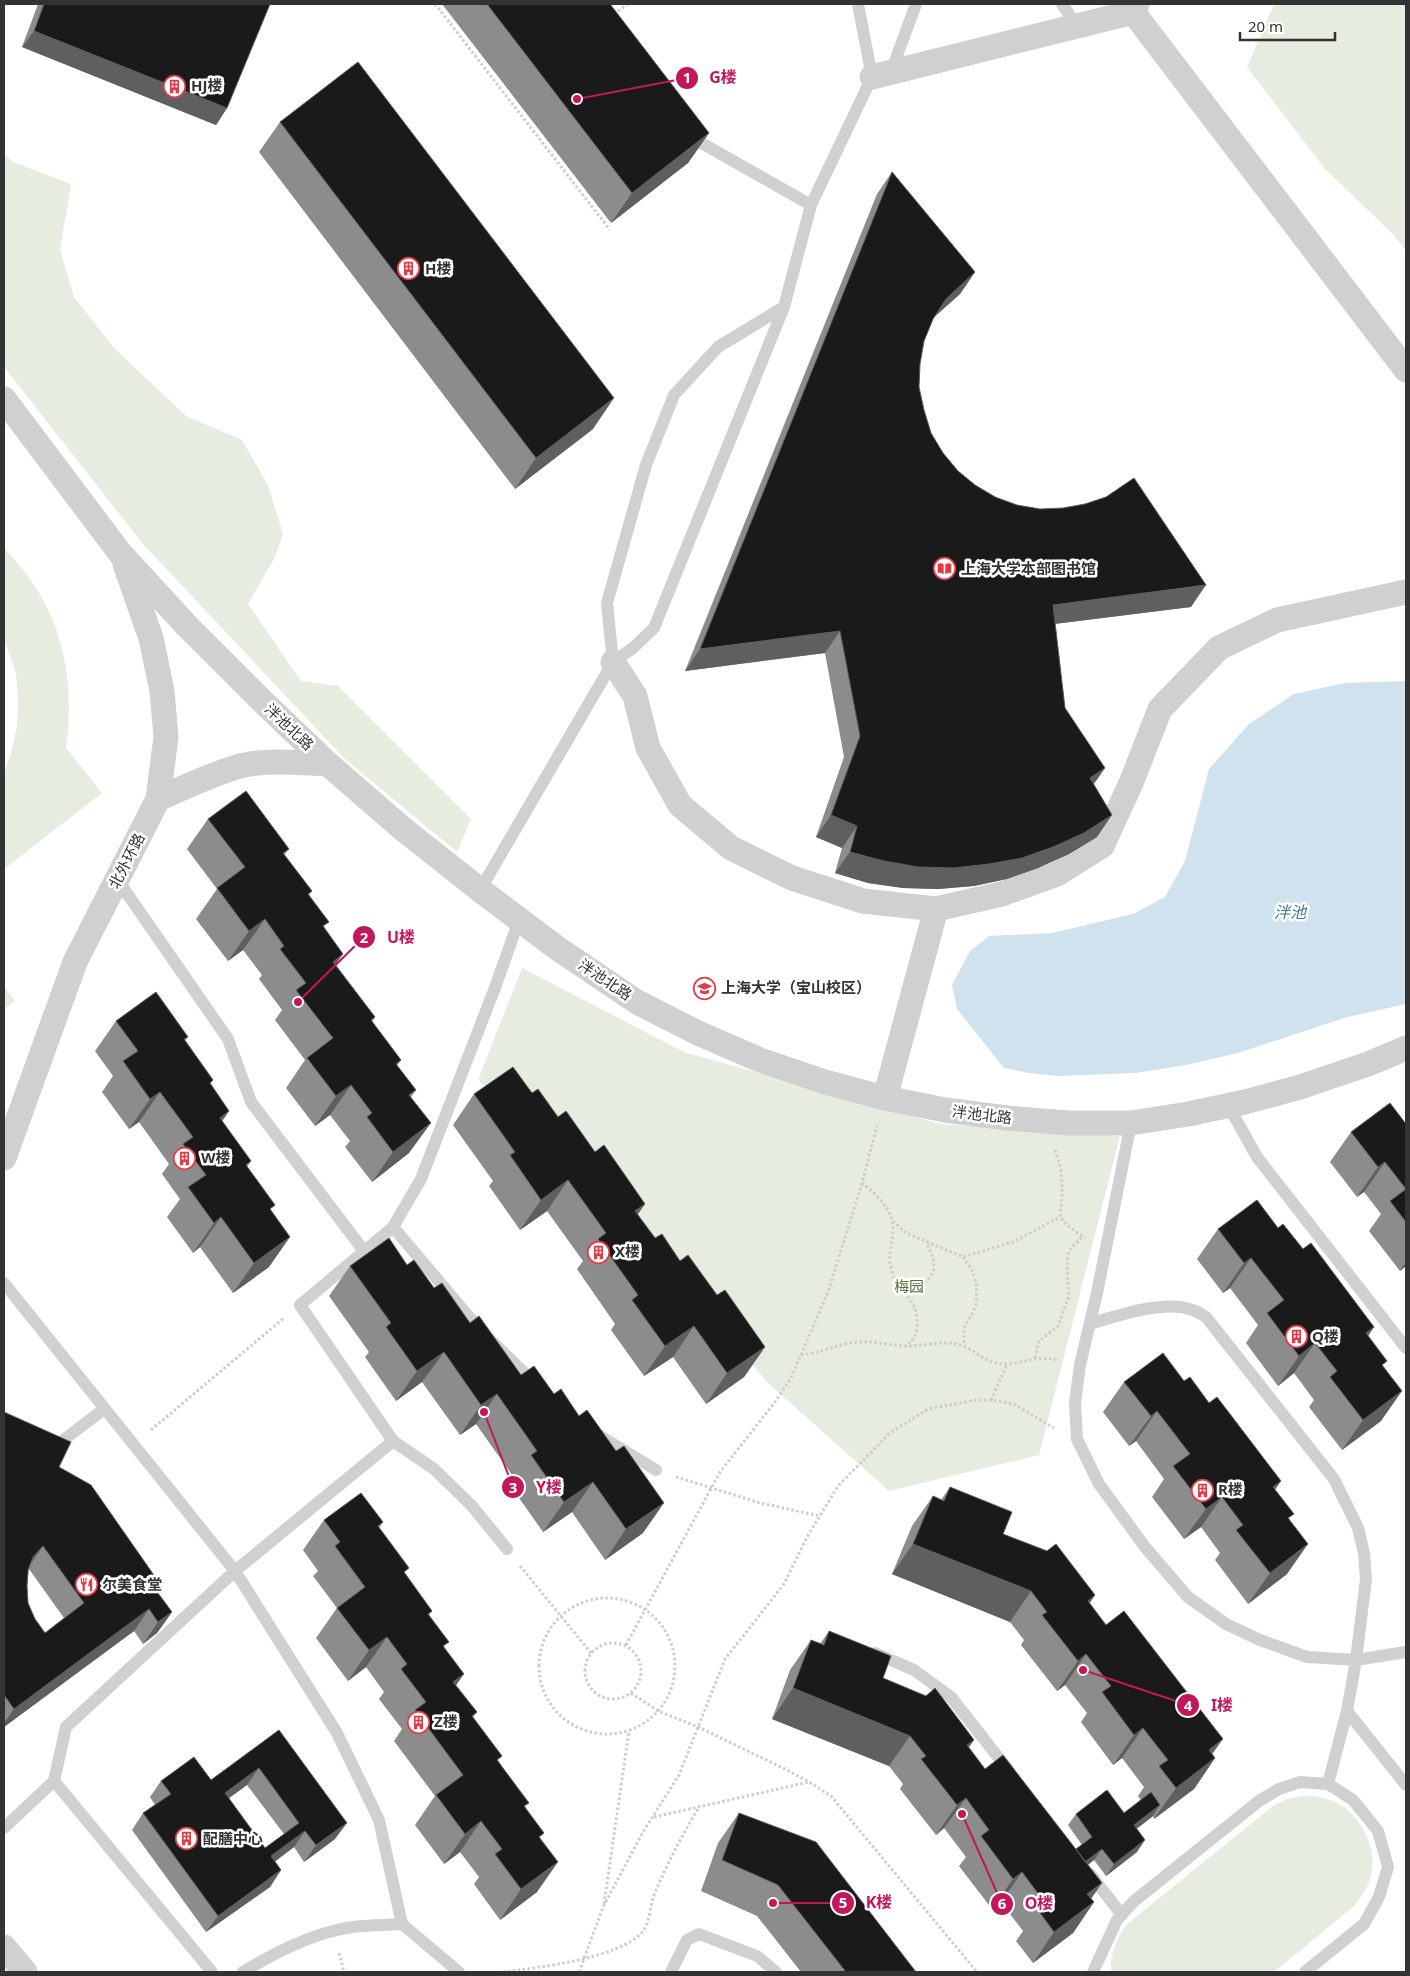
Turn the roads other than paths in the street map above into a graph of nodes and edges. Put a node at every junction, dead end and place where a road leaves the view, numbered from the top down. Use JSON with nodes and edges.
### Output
{"nodes":[{"id":1,"x":858,"y":4,"type":"edge"},
{"id":2,"x":916,"y":4,"type":"edge"},
{"id":3,"x":1062,"y":4,"type":"edge"},
{"id":4,"x":1135,"y":8,"type":"edge"},
{"id":5,"x":1077,"y":26,"type":"junction"},
{"id":6,"x":882,"y":75,"type":"junction"},
{"id":7,"x":678,"y":129,"type":"edge"},
{"id":8,"x":811,"y":205,"type":"junction"},
{"id":9,"x":784,"y":307,"type":"junction"},
{"id":10,"x":1406,"y":370,"type":"edge"},
{"id":11,"x":4,"y":399,"type":"edge"},
{"id":12,"x":120,"y":553,"type":"junction"},
{"id":13,"x":1406,"y":592,"type":"edge"},
{"id":14,"x":613,"y":662,"type":"junction"},
{"id":15,"x":328,"y":764,"type":"junction"},
{"id":16,"x":158,"y":799,"type":"junction"},
{"id":17,"x":117,"y":879,"type":"junction"},
{"id":18,"x":480,"y":890,"type":"junction"},
{"id":19,"x":936,"y":909,"type":"junction"},
{"id":20,"x":520,"y":920,"type":"junction"},
{"id":21,"x":1406,"y":1048,"type":"edge"},
{"id":22,"x":885,"y":1098,"type":"junction"},
{"id":23,"x":1228,"y":1105,"type":"junction"},
{"id":24,"x":1131,"y":1123,"type":"junction"},
{"id":25,"x":4,"y":1158,"type":"edge"},
{"id":26,"x":393,"y":1227,"type":"junction"},
{"id":27,"x":364,"y":1251,"type":"junction"},
{"id":28,"x":4,"y":1283,"type":"edge"},
{"id":29,"x":1090,"y":1324,"type":"junction"},
{"id":30,"x":1406,"y":1348,"type":"edge"},
{"id":31,"x":547,"y":1395,"type":"edge"},
{"id":32,"x":104,"y":1409,"type":"junction"},
{"id":33,"x":586,"y":1425,"type":"edge"},
{"id":34,"x":393,"y":1441,"type":"junction"},
{"id":35,"x":44,"y":1445,"type":"edge"},
{"id":36,"x":656,"y":1470,"type":"road end"},
{"id":37,"x":507,"y":1550,"type":"road end"},
{"id":38,"x":235,"y":1571,"type":"junction"},
{"id":39,"x":860,"y":1647,"type":"edge"},
{"id":40,"x":1406,"y":1652,"type":"edge"},
{"id":41,"x":1356,"y":1660,"type":"junction"},
{"id":42,"x":1346,"y":1711,"type":"junction"},
{"id":43,"x":54,"y":1781,"type":"junction"},
{"id":44,"x":1018,"y":1782,"type":"edge"},
{"id":45,"x":1328,"y":1784,"type":"junction"},
{"id":46,"x":1406,"y":1785,"type":"edge"},
{"id":47,"x":4,"y":1828,"type":"edge"},
{"id":48,"x":1079,"y":1860,"type":"edge"},
{"id":49,"x":1122,"y":1915,"type":"junction"},
{"id":50,"x":402,"y":1924,"type":"junction"},
{"id":51,"x":4,"y":1947,"type":"edge"},
{"id":52,"x":25,"y":1972,"type":"edge"},
{"id":53,"x":212,"y":1972,"type":"edge"},
{"id":54,"x":243,"y":1972,"type":"edge"},
{"id":55,"x":459,"y":1972,"type":"edge"},
{"id":56,"x":671,"y":1972,"type":"edge"},
{"id":57,"x":776,"y":1972,"type":"edge"},
{"id":58,"x":1093,"y":1972,"type":"edge"},
{"id":59,"x":1305,"y":1972,"type":"edge"}],
"edges":[{"from":1,"to":6,"type":"lane"},
{"from":2,"to":6,"type":"lane"},
{"from":3,"to":5,"type":"lane"},
{"from":4,"to":5,"type":"street"},
{"from":4,"to":10,"type":"street"},
{"from":5,"to":6,"type":"street"},
{"from":6,"to":8,"type":"lane"},
{"from":7,"to":8,"type":"lane"},
{"from":8,"to":9,"type":"lane"},
{"from":9,"to":14,"type":"lane"},
{"from":9,"to":14,"type":"lane"},
{"from":11,"to":12,"type":"street","name":"泮池北路"},
{"from":12,"to":15,"type":"street","name":"泮池北路"},
{"from":12,"to":16,"type":"street","name":"北外环路"},
{"from":13,"to":19,"type":"street"},
{"from":14,"to":18,"type":"lane"},
{"from":14,"to":19,"type":"street"},
{"from":15,"to":16,"type":"street"},
{"from":15,"to":18,"type":"street","name":"泮池北路"},
{"from":16,"to":17,"type":"street","name":"北外环路"},
{"from":17,"to":25,"type":"street","name":"北外环路"},
{"from":17,"to":27,"type":"lane"},
{"from":18,"to":20,"type":"street","name":"泮池北路"},
{"from":19,"to":22,"type":"street"},
{"from":20,"to":22,"type":"street","name":"泮池北路"},
{"from":20,"to":26,"type":"lane"},
{"from":21,"to":23,"type":"street","name":"泮池北路"},
{"from":22,"to":24,"type":"street","name":"泮池北路"},
{"from":23,"to":24,"type":"street","name":"泮池北路"},
{"from":23,"to":30,"type":"lane"},
{"from":24,"to":29,"type":"lane"},
{"from":26,"to":27,"type":"lane"},
{"from":26,"to":31,"type":"lane"},
{"from":27,"to":34,"type":"lane"},
{"from":28,"to":32,"type":"lane"},
{"from":29,"to":41,"type":"lane"},
{"from":29,"to":41,"type":"lane"},
{"from":32,"to":35,"type":"lane"},
{"from":32,"to":38,"type":"lane"},
{"from":33,"to":36,"type":"lane"},
{"from":34,"to":37,"type":"lane"},
{"from":34,"to":38,"type":"lane"},
{"from":38,"to":43,"type":"lane"},
{"from":38,"to":50,"type":"lane"},
{"from":39,"to":44,"type":"lane"},
{"from":40,"to":41,"type":"lane"},
{"from":41,"to":42,"type":"lane"},
{"from":42,"to":45,"type":"lane"},
{"from":42,"to":46,"type":"lane"},
{"from":43,"to":47,"type":"lane"},
{"from":43,"to":53,"type":"lane"},
{"from":45,"to":49,"type":"lane"},
{"from":45,"to":59,"type":"lane"},
{"from":48,"to":49,"type":"lane"},
{"from":49,"to":58,"type":"lane"},
{"from":50,"to":54,"type":"lane"},
{"from":50,"to":55,"type":"lane"},
{"from":51,"to":52,"type":"street"},
{"from":56,"to":57,"type":"lane"}]}
